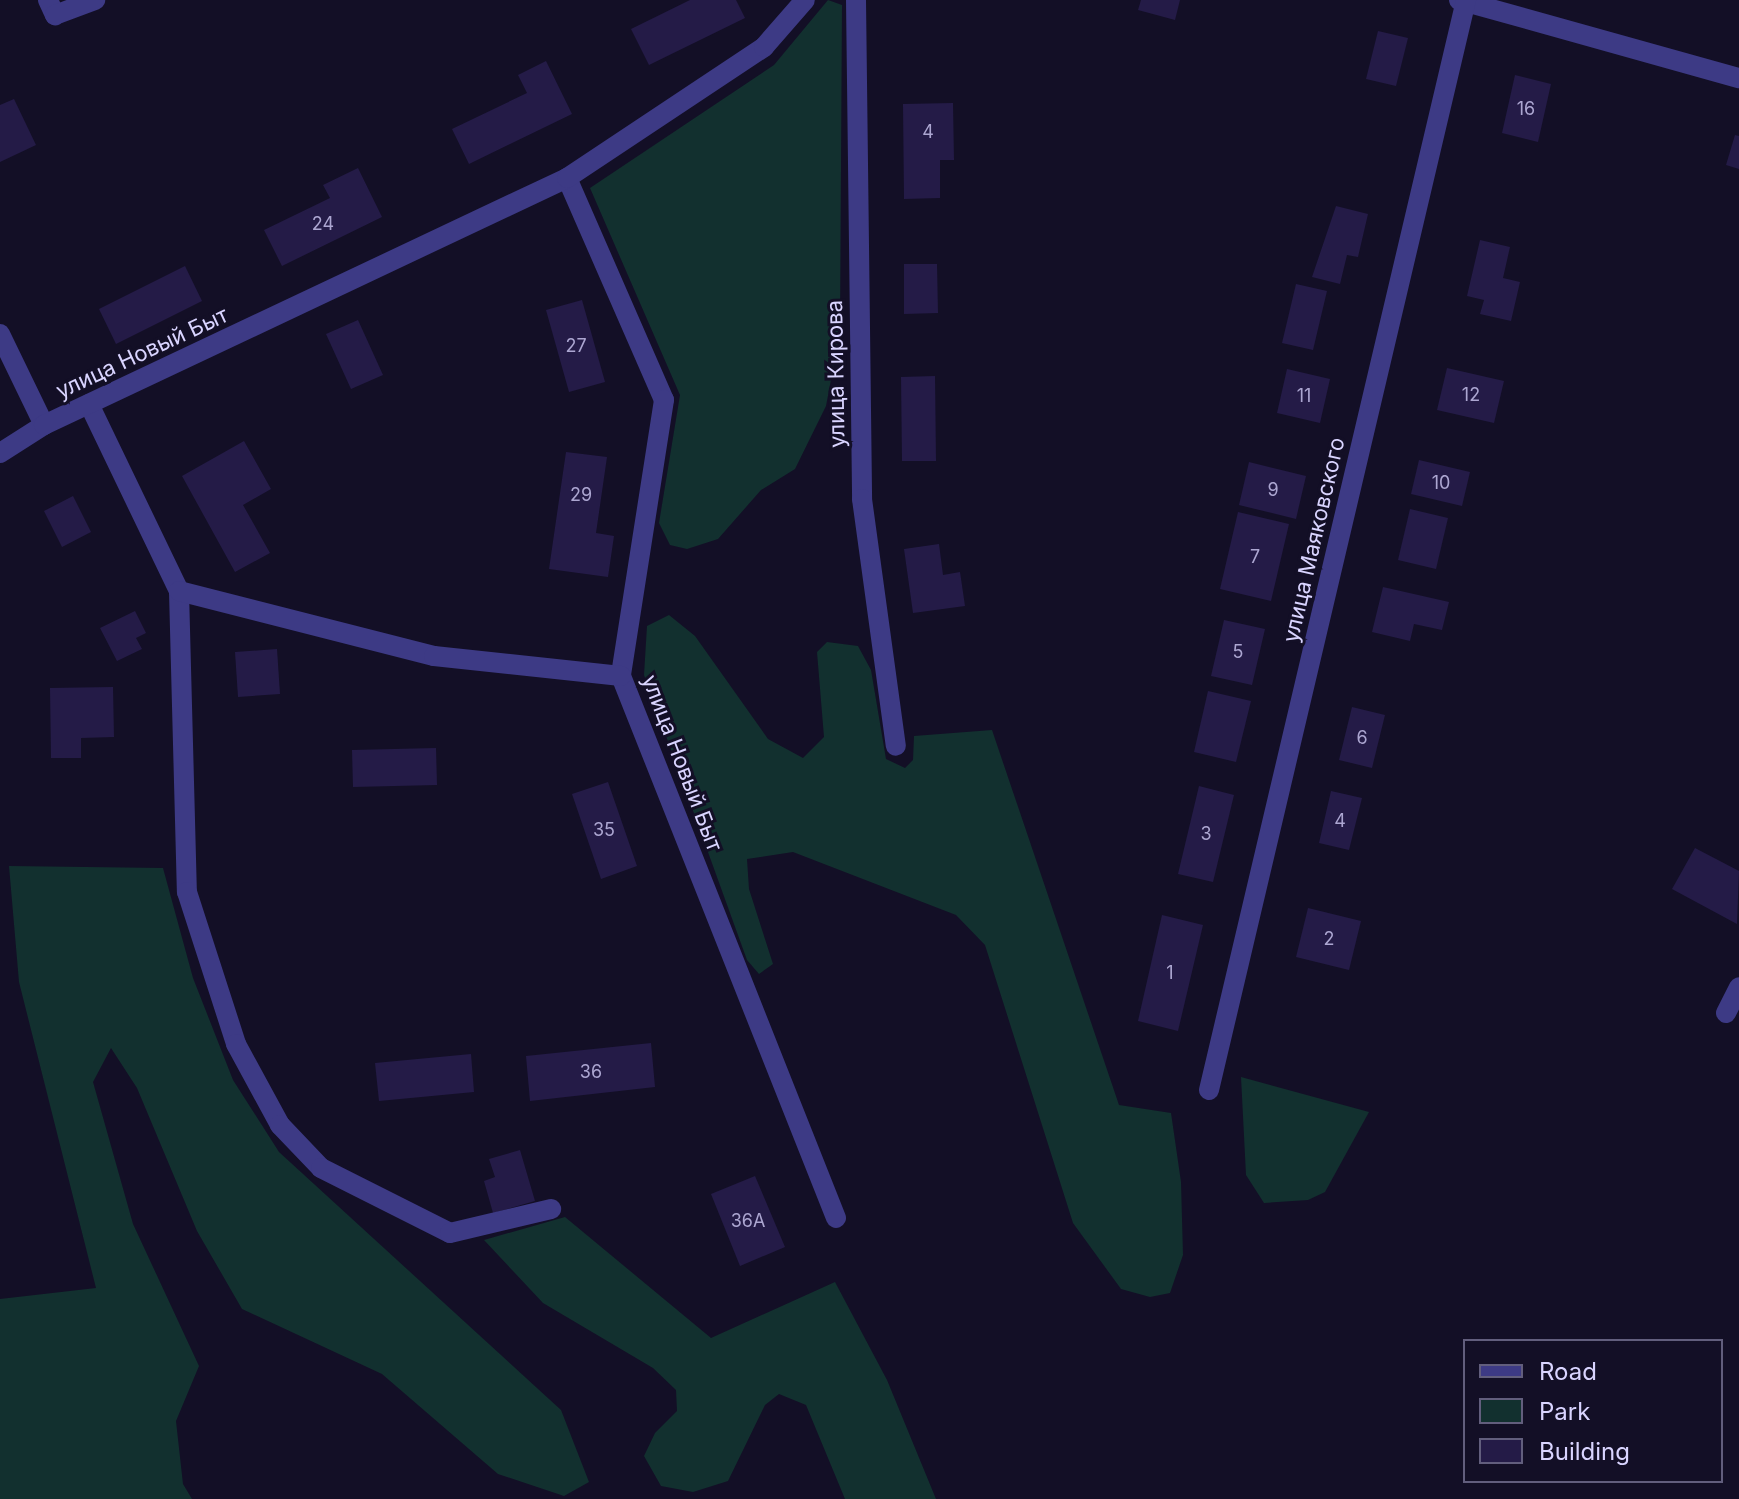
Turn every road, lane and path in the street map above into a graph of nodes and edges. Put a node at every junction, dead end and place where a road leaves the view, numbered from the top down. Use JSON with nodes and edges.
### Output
{"nodes":[{"id":1,"x":48,"y":0,"type":"edge"},
{"id":2,"x":95,"y":0,"type":"edge"},
{"id":3,"x":805,"y":0,"type":"edge"},
{"id":4,"x":856,"y":0,"type":"edge"},
{"id":5,"x":1464,"y":1,"type":"edge"},
{"id":6,"x":1739,"y":78,"type":"edge"},
{"id":7,"x":567,"y":178,"type":"junction"},
{"id":8,"x":0,"y":334,"type":"edge"},
{"id":9,"x":89,"y":404,"type":"junction"},
{"id":10,"x":44,"y":425,"type":"junction"},
{"id":11,"x":0,"y":453,"type":"edge"},
{"id":12,"x":179,"y":591,"type":"junction"},
{"id":13,"x":621,"y":676,"type":"junction"},
{"id":14,"x":896,"y":746,"type":"dead end"},
{"id":15,"x":1739,"y":987,"type":"edge"},
{"id":16,"x":1726,"y":1013,"type":"dead end"},
{"id":17,"x":1209,"y":1090,"type":"dead end"},
{"id":18,"x":551,"y":1209,"type":"dead end"},
{"id":19,"x":836,"y":1218,"type":"dead end"}],
"edges":[{"from":1,"to":2,"type":"street"},
{"from":3,"to":7,"type":"street","name":"улица Новый Быт"},
{"from":4,"to":14,"type":"street","name":"улица Кирова"},
{"from":5,"to":6,"type":"street"},
{"from":5,"to":17,"type":"street","name":"улица Маяковского"},
{"from":7,"to":9,"type":"street","name":"улица Новый Быт"},
{"from":7,"to":13,"type":"street","name":"улица Новый Быт"},
{"from":8,"to":10,"type":"street"},
{"from":9,"to":10,"type":"street","name":"улица Новый Быт"},
{"from":9,"to":12,"type":"street"},
{"from":10,"to":11,"type":"street","name":"улица Новый Быт"},
{"from":12,"to":13,"type":"street"},
{"from":12,"to":18,"type":"street"},
{"from":13,"to":19,"type":"street","name":"улица Новый Быт"},
{"from":15,"to":16,"type":"street"}]}
